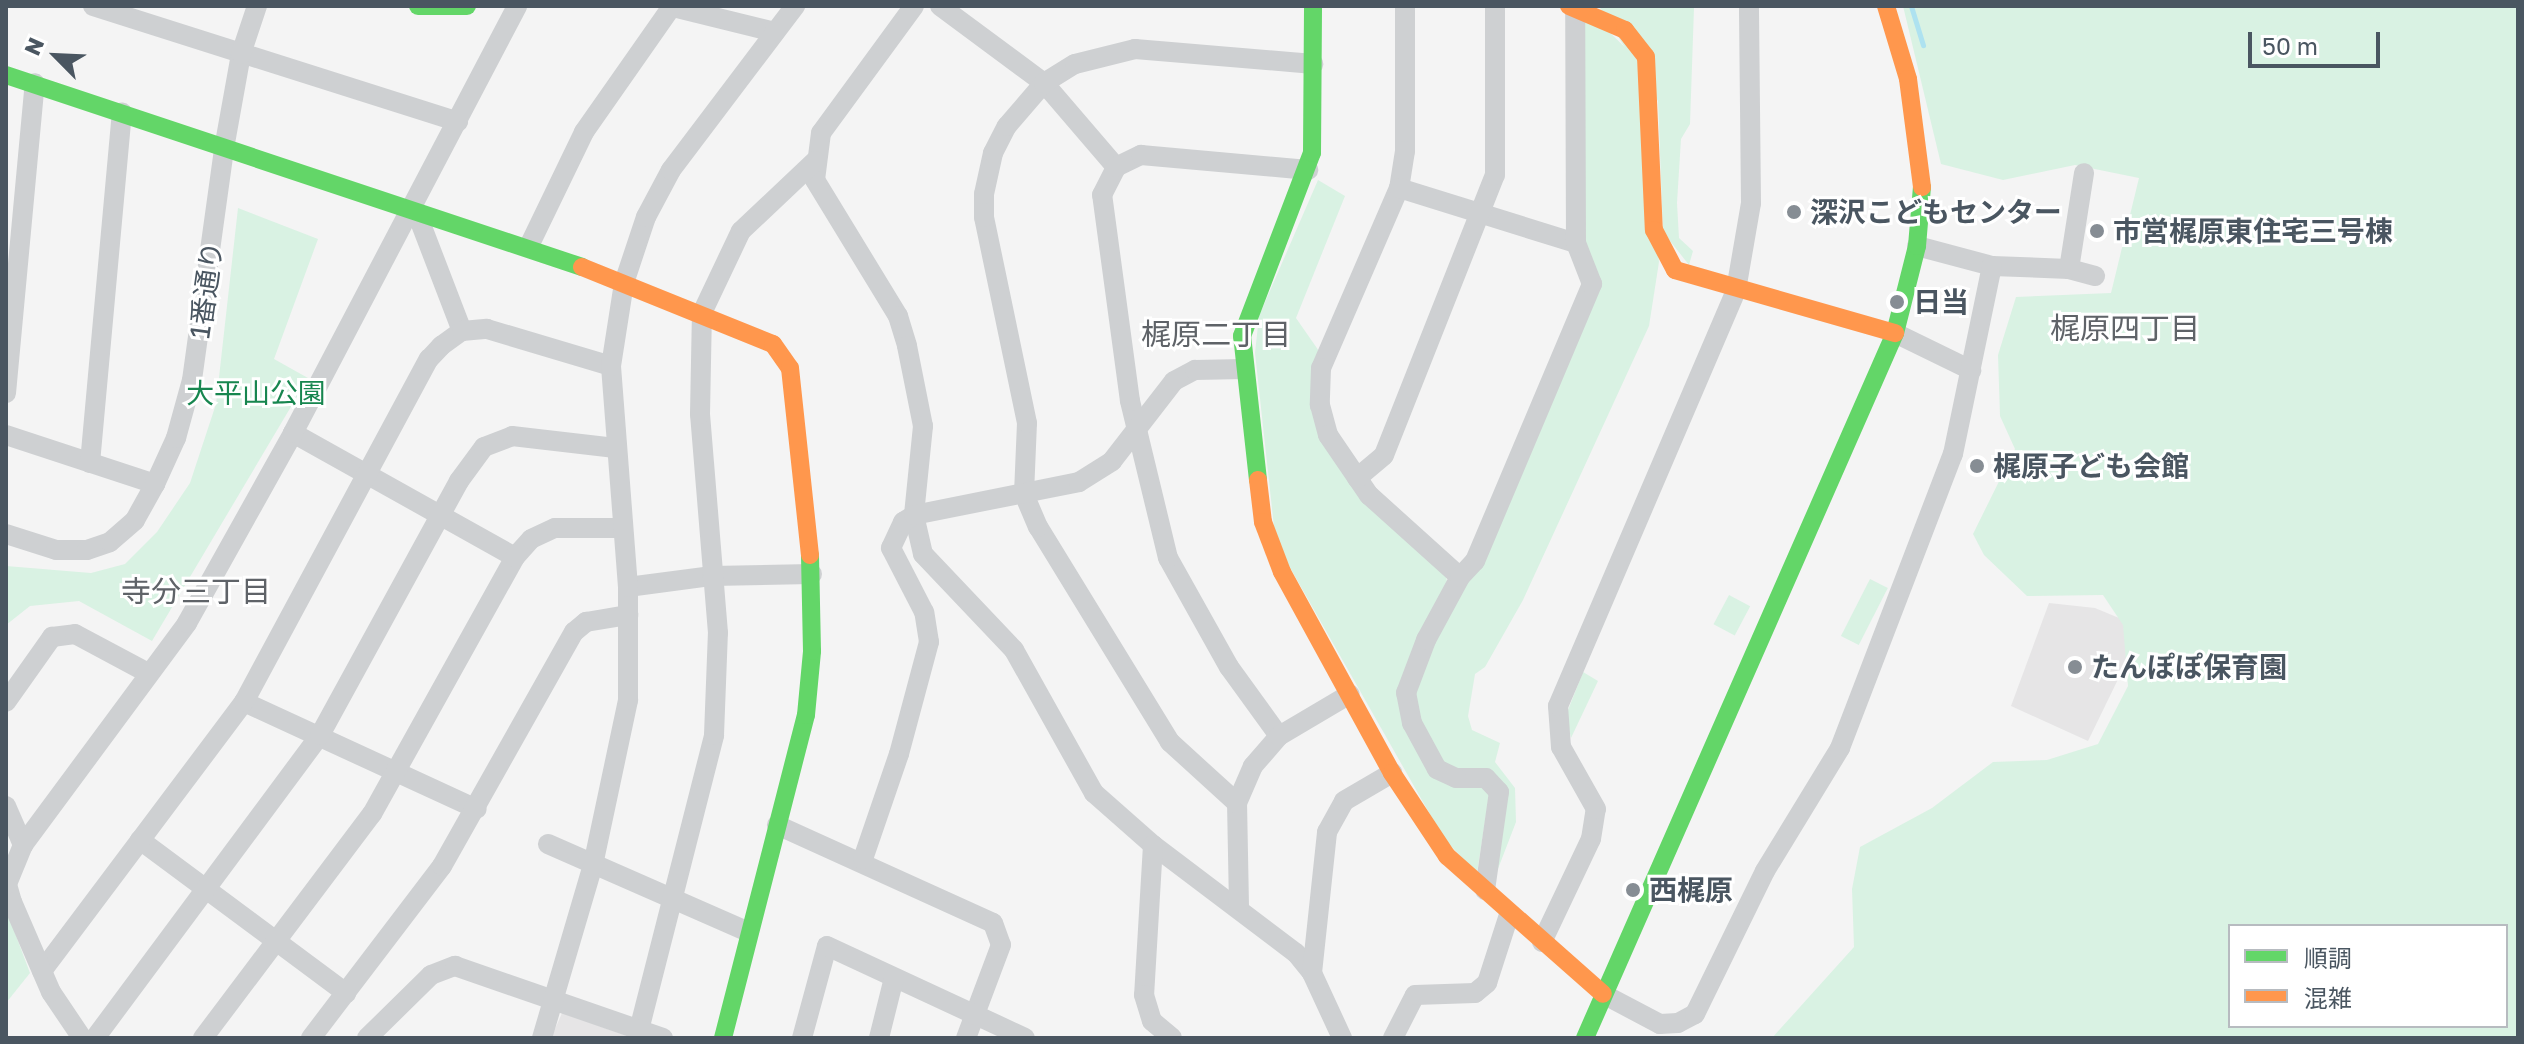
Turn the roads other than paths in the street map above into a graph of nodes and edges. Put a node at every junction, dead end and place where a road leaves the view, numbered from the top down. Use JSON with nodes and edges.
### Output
{"nodes":[{"id":1,"x":93,"y":6,"type":"edge"},
{"id":2,"x":257,"y":6,"type":"edge"},
{"id":3,"x":418,"y":6,"type":"edge"},
{"id":4,"x":467,"y":6,"type":"edge"},
{"id":5,"x":517,"y":6,"type":"edge"},
{"id":6,"x":795,"y":6,"type":"edge"},
{"id":7,"x":914,"y":6,"type":"edge"},
{"id":8,"x":940,"y":6,"type":"edge"},
{"id":9,"x":1313,"y":6,"type":"edge"},
{"id":10,"x":1405,"y":6,"type":"edge"},
{"id":11,"x":1495,"y":6,"type":"edge"},
{"id":12,"x":1749,"y":6,"type":"edge"},
{"id":13,"x":1886,"y":6,"type":"edge"},
{"id":14,"x":1572,"y":7,"type":"edge"},
{"id":15,"x":670,"y":8,"type":"edge"},
{"id":16,"x":775,"y":32,"type":"junction"},
{"id":17,"x":241,"y":54,"type":"junction"},
{"id":18,"x":1313,"y":64,"type":"junction"},
{"id":19,"x":6,"y":75,"type":"edge"},
{"id":20,"x":35,"y":83,"type":"junction"},
{"id":21,"x":1044,"y":83,"type":"junction"},
{"id":22,"x":122,"y":112,"type":"junction"},
{"id":23,"x":458,"y":122,"type":"junction"},
{"id":24,"x":225,"y":143,"type":"junction"},
{"id":25,"x":815,"y":161,"type":"junction"},
{"id":26,"x":1116,"y":167,"type":"junction"},
{"id":27,"x":1308,"y":170,"type":"junction"},
{"id":28,"x":2084,"y":173,"type":"dead end"},
{"id":29,"x":1399,"y":188,"type":"junction"},
{"id":30,"x":414,"y":206,"type":"junction"},
{"id":31,"x":1483,"y":214,"type":"junction"},
{"id":32,"x":1576,"y":243,"type":"junction"},
{"id":33,"x":529,"y":246,"type":"junction"},
{"id":34,"x":1917,"y":246,"type":"junction"},
{"id":35,"x":1992,"y":266,"type":"junction"},
{"id":36,"x":2069,"y":269,"type":"junction"},
{"id":37,"x":2095,"y":276,"type":"dead end"},
{"id":38,"x":624,"y":283,"type":"junction"},
{"id":39,"x":1736,"y":290,"type":"junction"},
{"id":40,"x":702,"y":313,"type":"junction"},
{"id":41,"x":462,"y":331,"type":"junction"},
{"id":42,"x":1895,"y":333,"type":"junction"},
{"id":43,"x":611,"y":366,"type":"junction"},
{"id":44,"x":1244,"y":369,"type":"junction"},
{"id":45,"x":1971,"y":370,"type":"junction"},
{"id":46,"x":6,"y":393,"type":"edge"},
{"id":47,"x":1137,"y":431,"type":"junction"},
{"id":48,"x":293,"y":433,"type":"junction"},
{"id":49,"x":6,"y":435,"type":"edge"},
{"id":50,"x":615,"y":448,"type":"junction"},
{"id":51,"x":90,"y":463,"type":"junction"},
{"id":52,"x":367,"y":473,"type":"junction"},
{"id":53,"x":1357,"y":478,"type":"junction"},
{"id":54,"x":155,"y":484,"type":"junction"},
{"id":55,"x":1024,"y":494,"type":"junction"},
{"id":56,"x":442,"y":514,"type":"junction"},
{"id":57,"x":914,"y":515,"type":"junction"},
{"id":58,"x":621,"y":528,"type":"junction"},
{"id":59,"x":6,"y":534,"type":"edge"},
{"id":60,"x":515,"y":557,"type":"junction"},
{"id":61,"x":812,"y":574,"type":"junction"},
{"id":62,"x":712,"y":576,"type":"junction"},
{"id":63,"x":1460,"y":577,"type":"junction"},
{"id":64,"x":628,"y":587,"type":"junction"},
{"id":65,"x":628,"y":615,"type":"junction"},
{"id":66,"x":148,"y":673,"type":"junction"},
{"id":67,"x":1350,"y":694,"type":"junction"},
{"id":68,"x":6,"y":702,"type":"edge"},
{"id":69,"x":244,"y":702,"type":"junction"},
{"id":70,"x":320,"y":735,"type":"junction"},
{"id":71,"x":1279,"y":736,"type":"junction"},
{"id":72,"x":399,"y":772,"type":"junction"},
{"id":73,"x":1392,"y":773,"type":"junction"},
{"id":74,"x":1237,"y":803,"type":"junction"},
{"id":75,"x":6,"y":806,"type":"edge"},
{"id":76,"x":477,"y":809,"type":"junction"},
{"id":77,"x":777,"y":825,"type":"junction"},
{"id":78,"x":140,"y":840,"type":"junction"},
{"id":79,"x":548,"y":844,"type":"dead end"},
{"id":80,"x":23,"y":845,"type":"junction"},
{"id":81,"x":1153,"y":845,"type":"junction"},
{"id":82,"x":863,"y":859,"type":"junction"},
{"id":83,"x":593,"y":865,"type":"junction"},
{"id":84,"x":6,"y":884,"type":"edge"},
{"id":85,"x":1485,"y":890,"type":"junction"},
{"id":86,"x":209,"y":891,"type":"junction"},
{"id":87,"x":672,"y":899,"type":"junction"},
{"id":88,"x":1239,"y":906,"type":"junction"},
{"id":89,"x":1509,"y":915,"type":"junction"},
{"id":90,"x":748,"y":932,"type":"junction"},
{"id":91,"x":277,"y":940,"type":"junction"},
{"id":92,"x":1542,"y":942,"type":"junction"},
{"id":93,"x":42,"y":971,"type":"junction"},
{"id":94,"x":1312,"y":973,"type":"junction"},
{"id":95,"x":894,"y":978,"type":"junction"},
{"id":96,"x":346,"y":993,"type":"junction"},
{"id":97,"x":1603,"y":994,"type":"junction"},
{"id":98,"x":556,"y":1001,"type":"junction"},
{"id":99,"x":972,"y":1014,"type":"junction"},
{"id":100,"x":639,"y":1030,"type":"junction"},
{"id":101,"x":82,"y":1038,"type":"edge"},
{"id":102,"x":95,"y":1038,"type":"edge"},
{"id":103,"x":203,"y":1038,"type":"edge"},
{"id":104,"x":311,"y":1038,"type":"edge"},
{"id":105,"x":367,"y":1038,"type":"edge"},
{"id":106,"x":542,"y":1038,"type":"edge"},
{"id":107,"x":663,"y":1038,"type":"edge"},
{"id":108,"x":723,"y":1038,"type":"edge"},
{"id":109,"x":802,"y":1038,"type":"edge"},
{"id":110,"x":879,"y":1038,"type":"edge"},
{"id":111,"x":966,"y":1038,"type":"edge"},
{"id":112,"x":1025,"y":1038,"type":"edge"},
{"id":113,"x":1172,"y":1038,"type":"edge"},
{"id":114,"x":1342,"y":1038,"type":"edge"},
{"id":115,"x":1393,"y":1038,"type":"edge"},
{"id":116,"x":1585,"y":1038,"type":"edge"}],
"edges":[{"from":1,"to":17,"type":"street"},
{"from":2,"to":17,"type":"street","name":"1番通り"},
{"from":3,"to":4,"type":"street"},
{"from":5,"to":23,"type":"street"},
{"from":6,"to":16,"type":"street"},
{"from":7,"to":25,"type":"street"},
{"from":8,"to":21,"type":"street"},
{"from":9,"to":18,"type":"street"},
{"from":10,"to":29,"type":"street"},
{"from":11,"to":31,"type":"street"},
{"from":12,"to":39,"type":"street"},
{"from":13,"to":34,"type":"street"},
{"from":14,"to":32,"type":"street"},
{"from":14,"to":39,"type":"street"},
{"from":15,"to":16,"type":"street"},
{"from":15,"to":33,"type":"street"},
{"from":16,"to":38,"type":"street"},
{"from":17,"to":23,"type":"street"},
{"from":17,"to":24,"type":"street","name":"1番通り"},
{"from":18,"to":21,"type":"street"},
{"from":18,"to":27,"type":"street"},
{"from":19,"to":20,"type":"street"},
{"from":20,"to":22,"type":"street"},
{"from":20,"to":46,"type":"street"},
{"from":21,"to":26,"type":"street"},
{"from":21,"to":55,"type":"street"},
{"from":22,"to":24,"type":"street"},
{"from":22,"to":51,"type":"street"},
{"from":23,"to":30,"type":"street"},
{"from":24,"to":30,"type":"street"},
{"from":24,"to":54,"type":"street","name":"1番通り"},
{"from":25,"to":40,"type":"street"},
{"from":25,"to":57,"type":"street"},
{"from":26,"to":27,"type":"street"},
{"from":26,"to":47,"type":"street"},
{"from":27,"to":44,"type":"street"},
{"from":28,"to":36,"type":"street"},
{"from":29,"to":31,"type":"street"},
{"from":29,"to":53,"type":"street"},
{"from":30,"to":33,"type":"street"},
{"from":30,"to":41,"type":"street"},
{"from":30,"to":48,"type":"street"},
{"from":31,"to":32,"type":"street"},
{"from":31,"to":53,"type":"street"},
{"from":32,"to":63,"type":"street"},
{"from":33,"to":38,"type":"street"},
{"from":34,"to":35,"type":"street"},
{"from":34,"to":42,"type":"street"},
{"from":35,"to":36,"type":"street"},
{"from":35,"to":45,"type":"street"},
{"from":36,"to":37,"type":"street"},
{"from":38,"to":40,"type":"street"},
{"from":38,"to":43,"type":"street"},
{"from":39,"to":42,"type":"street"},
{"from":39,"to":92,"type":"street"},
{"from":40,"to":61,"type":"street"},
{"from":40,"to":62,"type":"street"},
{"from":41,"to":43,"type":"street"},
{"from":41,"to":52,"type":"street"},
{"from":42,"to":45,"type":"street"},
{"from":42,"to":97,"type":"street"},
{"from":43,"to":50,"type":"street"},
{"from":44,"to":47,"type":"street"},
{"from":44,"to":67,"type":"street"},
{"from":45,"to":97,"type":"street"},
{"from":47,"to":55,"type":"street"},
{"from":47,"to":71,"type":"street"},
{"from":48,"to":52,"type":"street"},
{"from":48,"to":66,"type":"street"},
{"from":49,"to":51,"type":"street"},
{"from":50,"to":56,"type":"street"},
{"from":50,"to":58,"type":"street"},
{"from":51,"to":54,"type":"street"},
{"from":52,"to":56,"type":"street"},
{"from":52,"to":69,"type":"street"},
{"from":53,"to":63,"type":"street"},
{"from":54,"to":59,"type":"street","name":"1番通り"},
{"from":55,"to":57,"type":"street"},
{"from":55,"to":74,"type":"street"},
{"from":56,"to":60,"type":"street"},
{"from":56,"to":70,"type":"street"},
{"from":57,"to":81,"type":"street"},
{"from":57,"to":82,"type":"street"},
{"from":58,"to":60,"type":"street"},
{"from":58,"to":64,"type":"street"},
{"from":60,"to":72,"type":"street"},
{"from":61,"to":62,"type":"street"},
{"from":61,"to":77,"type":"street"},
{"from":62,"to":64,"type":"street"},
{"from":62,"to":87,"type":"street"},
{"from":63,"to":85,"type":"street"},
{"from":64,"to":65,"type":"street"},
{"from":65,"to":76,"type":"street"},
{"from":65,"to":83,"type":"street"},
{"from":66,"to":68,"type":"street"},
{"from":66,"to":80,"type":"street"},
{"from":67,"to":71,"type":"street"},
{"from":67,"to":73,"type":"street"},
{"from":69,"to":70,"type":"street"},
{"from":69,"to":78,"type":"street"},
{"from":70,"to":72,"type":"street"},
{"from":70,"to":86,"type":"street"},
{"from":71,"to":74,"type":"street"},
{"from":72,"to":76,"type":"street"},
{"from":72,"to":91,"type":"street"},
{"from":73,"to":85,"type":"street"},
{"from":73,"to":94,"type":"street"},
{"from":74,"to":88,"type":"street"},
{"from":75,"to":80,"type":"street"},
{"from":76,"to":96,"type":"street"},
{"from":77,"to":82,"type":"street"},
{"from":77,"to":90,"type":"street"},
{"from":78,"to":86,"type":"street"},
{"from":78,"to":93,"type":"street"},
{"from":79,"to":83,"type":"street"},
{"from":80,"to":84,"type":"street"},
{"from":81,"to":88,"type":"street"},
{"from":81,"to":113,"type":"street"},
{"from":82,"to":99,"type":"street"},
{"from":83,"to":87,"type":"street"},
{"from":83,"to":98,"type":"street"},
{"from":84,"to":93,"type":"street"},
{"from":85,"to":89,"type":"street"},
{"from":86,"to":91,"type":"street"},
{"from":86,"to":102,"type":"street"},
{"from":87,"to":90,"type":"street"},
{"from":87,"to":100,"type":"street"},
{"from":88,"to":94,"type":"street"},
{"from":89,"to":92,"type":"street"},
{"from":89,"to":115,"type":"street"},
{"from":90,"to":108,"type":"street"},
{"from":91,"to":96,"type":"street"},
{"from":91,"to":103,"type":"street"},
{"from":92,"to":97,"type":"street"},
{"from":93,"to":101,"type":"street"},
{"from":94,"to":114,"type":"street"},
{"from":95,"to":99,"type":"street"},
{"from":95,"to":109,"type":"street"},
{"from":95,"to":110,"type":"street"},
{"from":96,"to":104,"type":"street"},
{"from":97,"to":116,"type":"street"},
{"from":98,"to":100,"type":"street"},
{"from":98,"to":105,"type":"street"},
{"from":98,"to":106,"type":"street"},
{"from":99,"to":111,"type":"street"},
{"from":99,"to":112,"type":"street"},
{"from":100,"to":107,"type":"street"}]}
